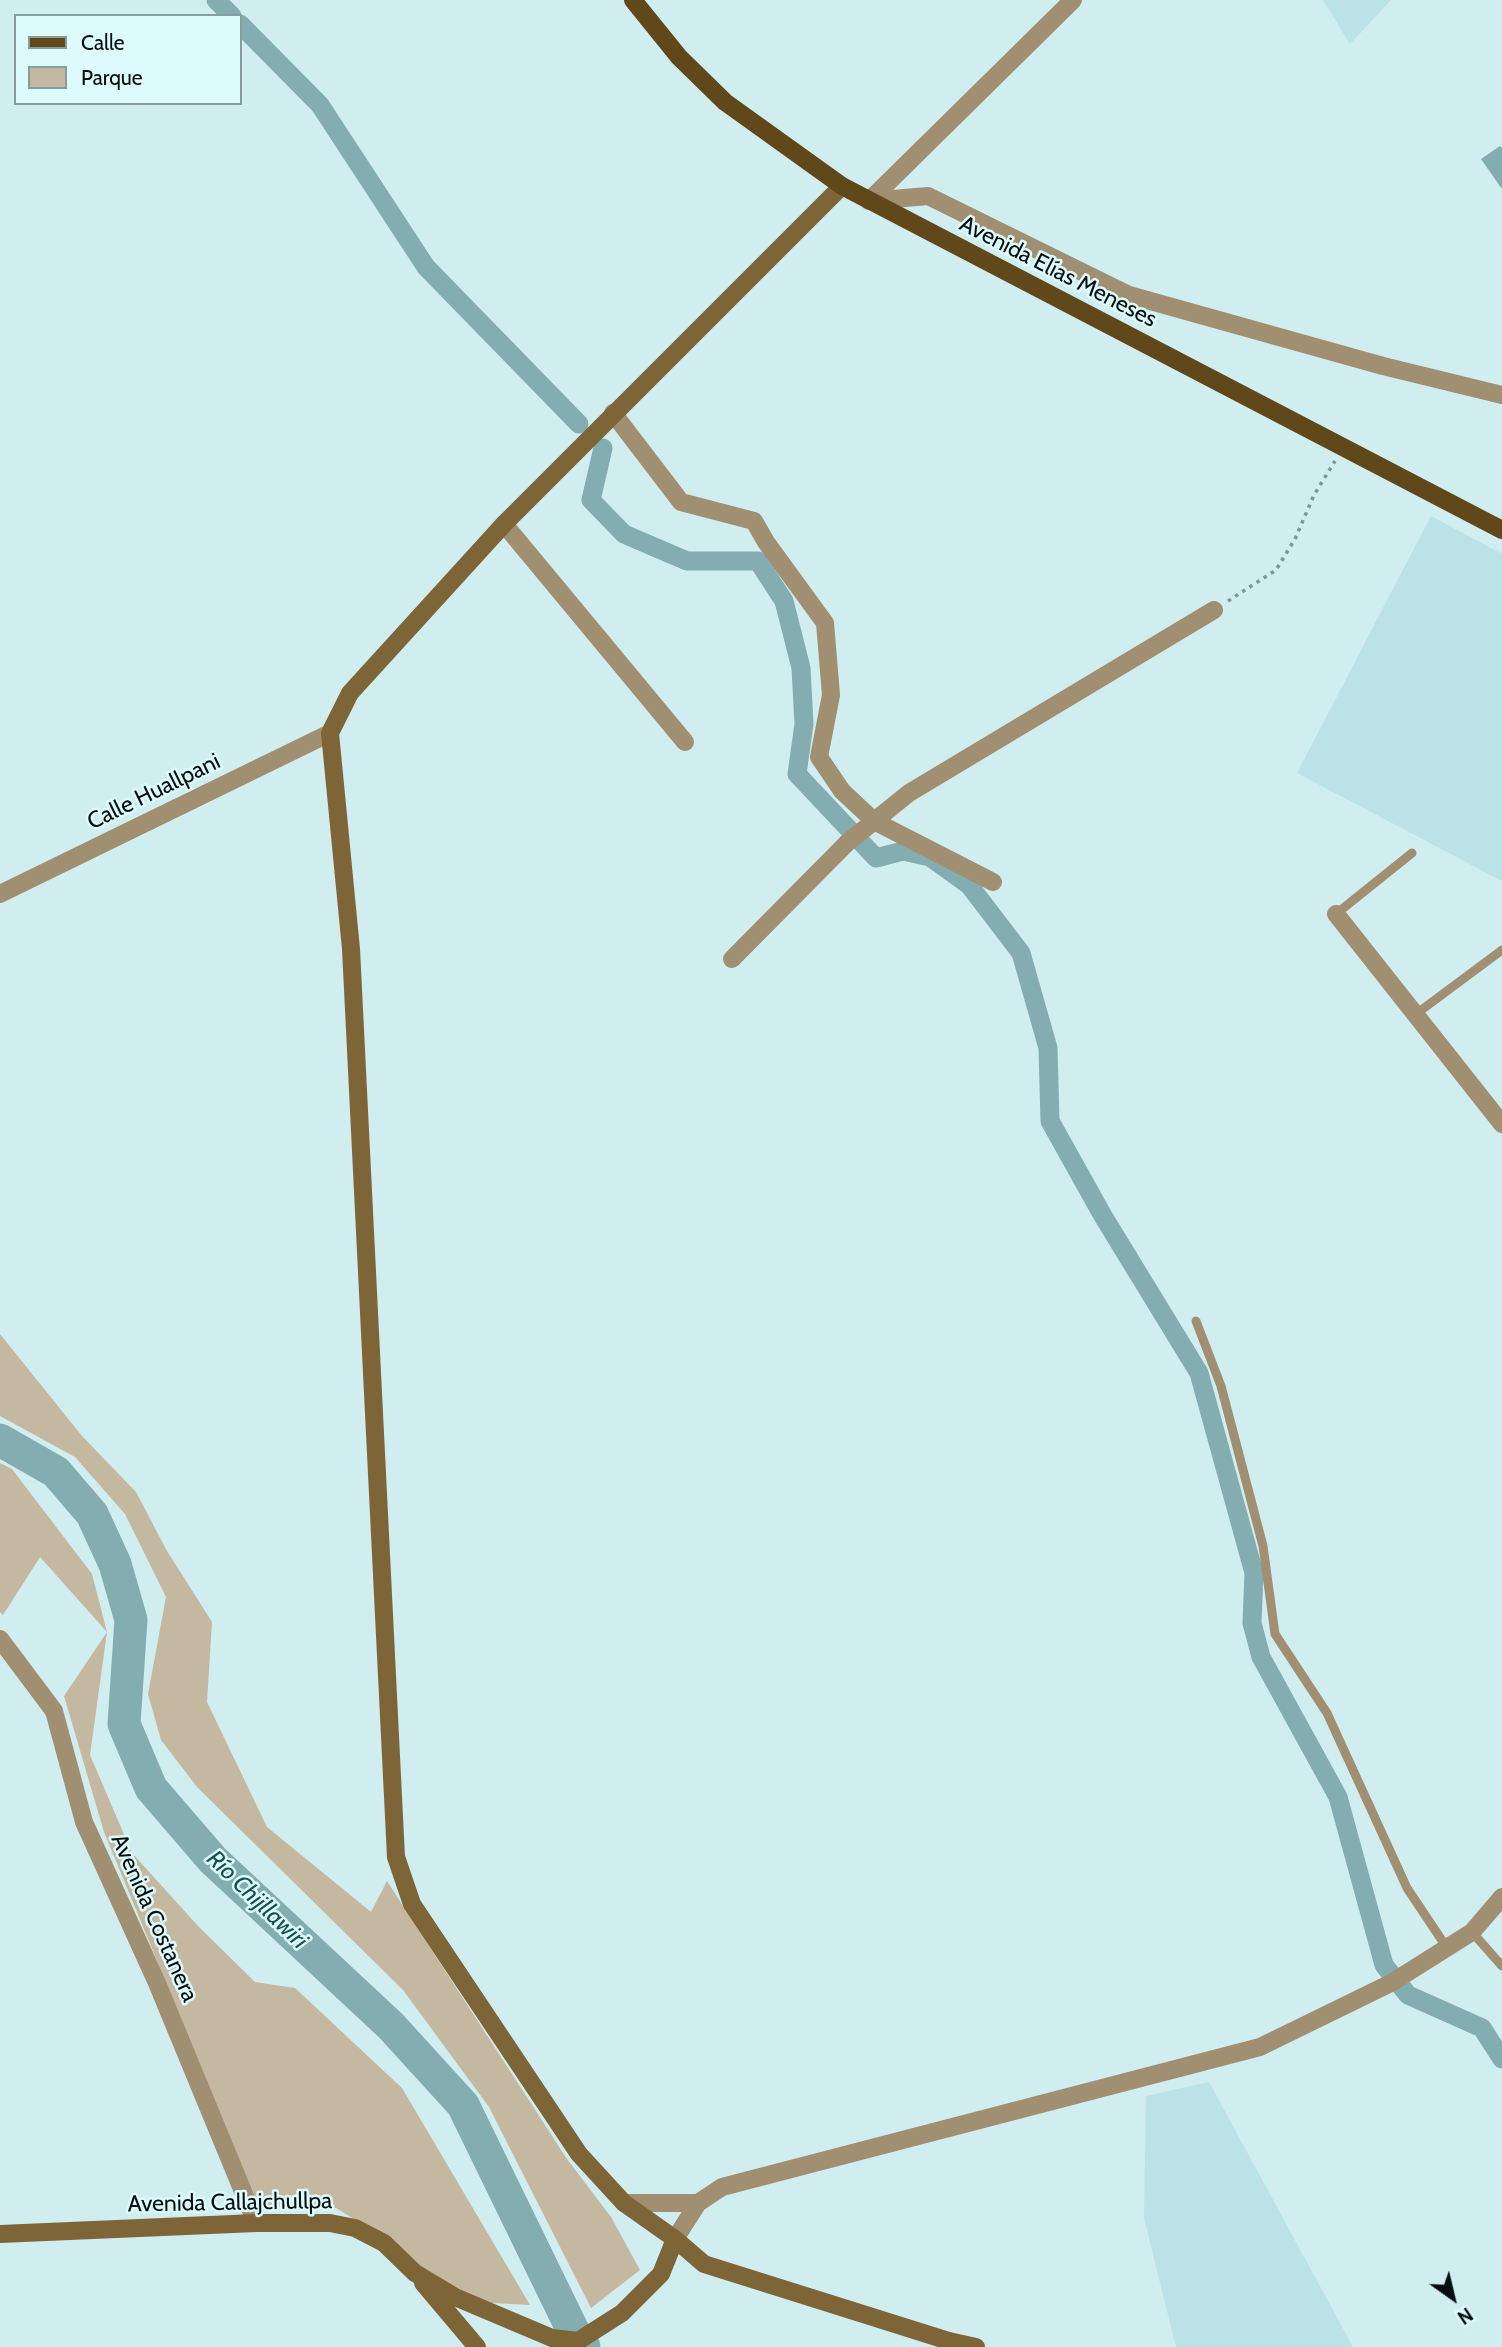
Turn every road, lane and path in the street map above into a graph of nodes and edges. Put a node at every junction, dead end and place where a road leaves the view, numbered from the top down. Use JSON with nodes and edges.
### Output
{"nodes":[{"id":1,"x":633,"y":0,"type":"edge"},
{"id":2,"x":1073,"y":0,"type":"edge"},
{"id":3,"x":842,"y":186,"type":"junction"},
{"id":4,"x":869,"y":201,"type":"junction"},
{"id":5,"x":1502,"y":395,"type":"edge"},
{"id":6,"x":613,"y":413,"type":"junction"},
{"id":7,"x":1343,"y":448,"type":"junction"},
{"id":8,"x":504,"y":524,"type":"junction"},
{"id":9,"x":1502,"y":530,"type":"edge"},
{"id":10,"x":1214,"y":610,"type":"joint"},
{"id":11,"x":330,"y":733,"type":"junction"},
{"id":12,"x":685,"y":742,"type":"dead end"},
{"id":13,"x":868,"y":825,"type":"junction"},
{"id":14,"x":1412,"y":853,"type":"dead end"},
{"id":15,"x":993,"y":882,"type":"dead end"},
{"id":16,"x":0,"y":894,"type":"edge"},
{"id":17,"x":1336,"y":914,"type":"joint"},
{"id":18,"x":1502,"y":950,"type":"edge"},
{"id":19,"x":732,"y":960,"type":"dead end"},
{"id":20,"x":1416,"y":1014,"type":"junction"},
{"id":21,"x":1499,"y":1115,"type":"edge"},
{"id":22,"x":1196,"y":1321,"type":"dead end"},
{"id":23,"x":0,"y":1639,"type":"edge"},
{"id":24,"x":1502,"y":1896,"type":"edge"},
{"id":25,"x":1472,"y":1932,"type":"junction"},
{"id":26,"x":1447,"y":1948,"type":"junction"},
{"id":27,"x":1502,"y":1966,"type":"edge"},
{"id":28,"x":624,"y":2203,"type":"junction"},
{"id":29,"x":698,"y":2203,"type":"junction"},
{"id":30,"x":256,"y":2223,"type":"junction"},
{"id":31,"x":0,"y":2234,"type":"edge"},
{"id":32,"x":675,"y":2239,"type":"junction"},
{"id":33,"x":415,"y":2273,"type":"junction"},
{"id":34,"x":477,"y":2347,"type":"edge"},
{"id":35,"x":976,"y":2347,"type":"edge"}],
"edges":[{"from":1,"to":3,"type":"main road","name":"Avenida Elías Meneses"},
{"from":2,"to":4,"type":"street"},
{"from":3,"to":4,"type":"main road","name":"Avenida Elías Meneses"},
{"from":3,"to":6,"type":"street"},
{"from":4,"to":5,"type":"street"},
{"from":4,"to":7,"type":"main road","name":"Avenida Elías Meneses"},
{"from":6,"to":8,"type":"street"},
{"from":6,"to":13,"type":"street"},
{"from":7,"to":9,"type":"main road","name":"Avenida Elías Meneses"},
{"from":7,"to":10,"type":"path"},
{"from":8,"to":11,"type":"street"},
{"from":8,"to":12,"type":"street"},
{"from":10,"to":13,"type":"street"},
{"from":11,"to":16,"type":"street","name":"Calle Huallpani"},
{"from":11,"to":28,"type":"street"},
{"from":13,"to":15,"type":"street"},
{"from":13,"to":19,"type":"street"},
{"from":14,"to":17,"type":"lane"},
{"from":17,"to":20,"type":"street"},
{"from":18,"to":20,"type":"lane"},
{"from":20,"to":21,"type":"street"},
{"from":22,"to":26,"type":"lane"},
{"from":23,"to":30,"type":"street","name":"Avenida Costanera"},
{"from":24,"to":25,"type":"street"},
{"from":25,"to":26,"type":"street"},
{"from":25,"to":27,"type":"lane"},
{"from":26,"to":29,"type":"street"},
{"from":28,"to":29,"type":"street"},
{"from":28,"to":32,"type":"street"},
{"from":29,"to":32,"type":"street"},
{"from":30,"to":31,"type":"street","name":"Avenida Callajchullpa"},
{"from":30,"to":33,"type":"street","name":"Avenida Callajchullpa"},
{"from":32,"to":33,"type":"street","name":"Avenida Callajchullpa"},
{"from":32,"to":35,"type":"street"},
{"from":33,"to":34,"type":"street"}]}
